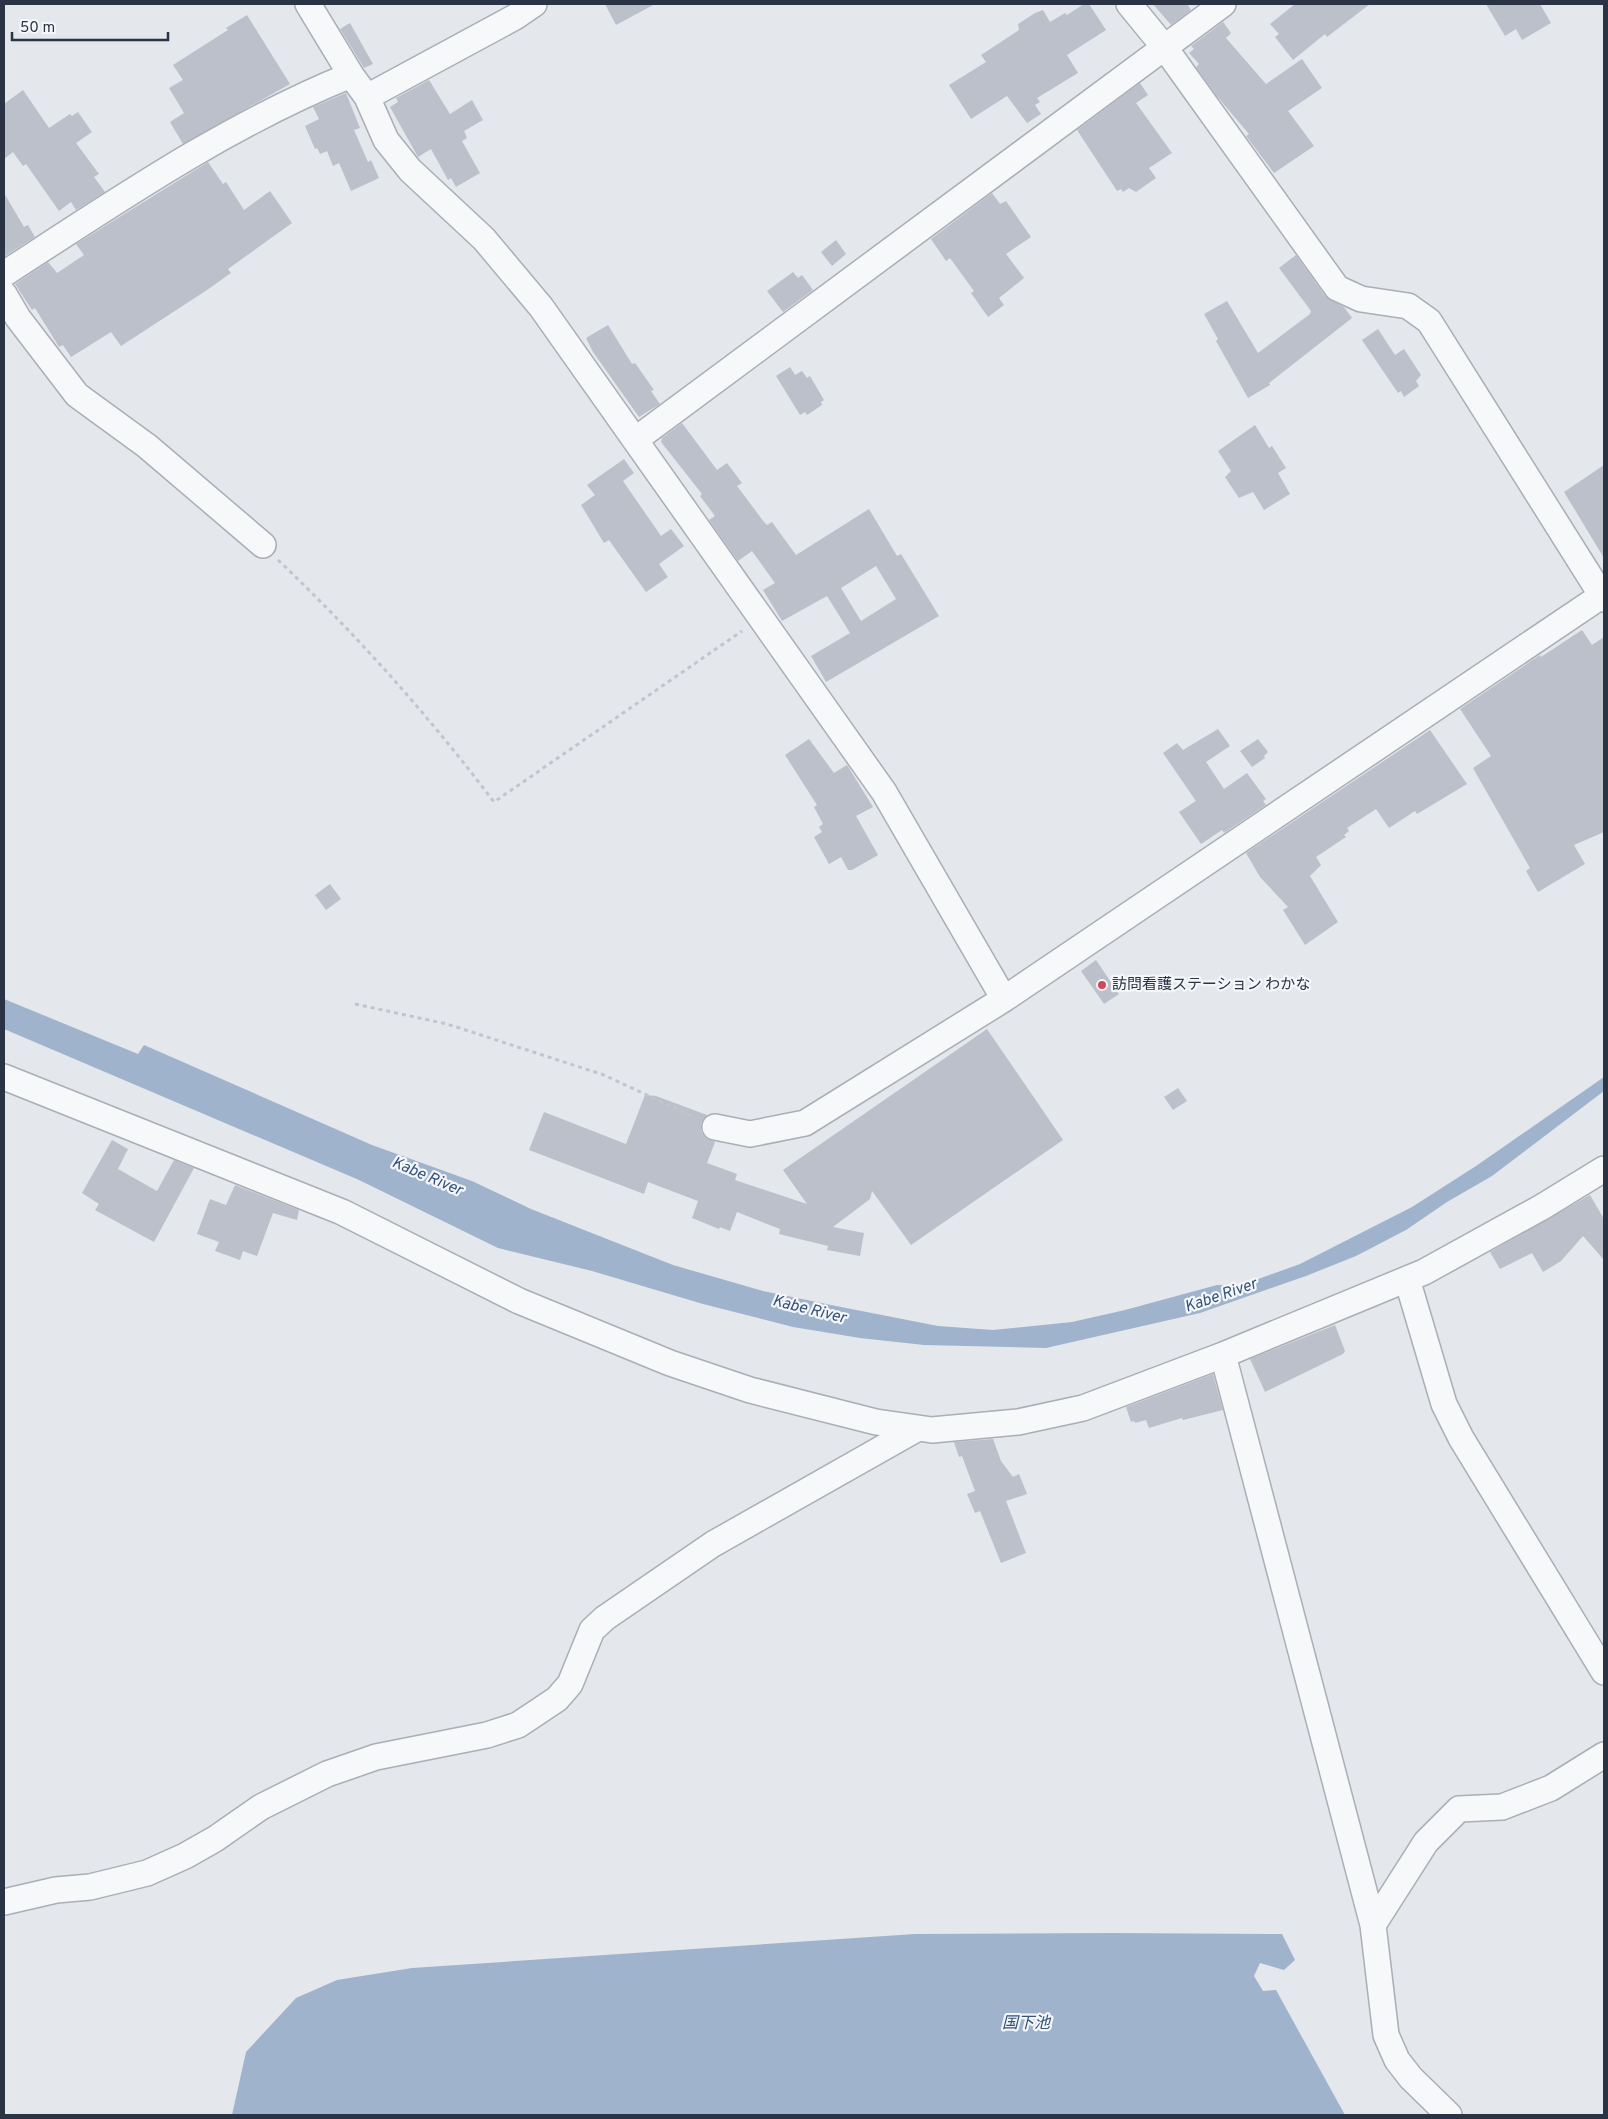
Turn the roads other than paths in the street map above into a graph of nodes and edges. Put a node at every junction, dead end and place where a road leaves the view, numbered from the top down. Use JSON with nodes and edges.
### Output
{"nodes":[{"id":1,"x":308,"y":4,"type":"edge"},
{"id":2,"x":534,"y":4,"type":"edge"},
{"id":3,"x":1129,"y":4,"type":"edge"},
{"id":4,"x":1223,"y":4,"type":"edge"},
{"id":5,"x":1165,"y":48,"type":"junction"},
{"id":6,"x":350,"y":75,"type":"junction"},
{"id":7,"x":367,"y":97,"type":"junction"},
{"id":8,"x":4,"y":274,"type":"edge"},
{"id":9,"x":4,"y":294,"type":"edge"},
{"id":10,"x":635,"y":440,"type":"junction"},
{"id":11,"x":263,"y":545,"type":"road end"},
{"id":12,"x":1604,"y":596,"type":"edge"},
{"id":13,"x":1004,"y":999,"type":"junction"},
{"id":14,"x":4,"y":1077,"type":"edge"},
{"id":15,"x":714,"y":1127,"type":"road end"},
{"id":16,"x":1604,"y":1169,"type":"edge"},
{"id":17,"x":1407,"y":1279,"type":"junction"},
{"id":18,"x":1224,"y":1355,"type":"junction"},
{"id":19,"x":918,"y":1428,"type":"junction"},
{"id":20,"x":1604,"y":1672,"type":"edge"},
{"id":21,"x":1604,"y":1755,"type":"edge"},
{"id":22,"x":4,"y":1902,"type":"edge"},
{"id":23,"x":1373,"y":1925,"type":"junction"},
{"id":24,"x":1448,"y":2115,"type":"edge"}],
"edges":[{"from":1,"to":6,"type":"street"},
{"from":2,"to":7,"type":"street"},
{"from":3,"to":5,"type":"street"},
{"from":4,"to":5,"type":"street"},
{"from":5,"to":10,"type":"street"},
{"from":5,"to":12,"type":"street"},
{"from":6,"to":7,"type":"street"},
{"from":6,"to":8,"type":"street"},
{"from":7,"to":10,"type":"street"},
{"from":9,"to":11,"type":"street"},
{"from":10,"to":13,"type":"street"},
{"from":12,"to":13,"type":"street"},
{"from":13,"to":15,"type":"street"},
{"from":14,"to":19,"type":"street"},
{"from":16,"to":17,"type":"street"},
{"from":17,"to":18,"type":"street"},
{"from":17,"to":20,"type":"street"},
{"from":18,"to":19,"type":"street"},
{"from":18,"to":23,"type":"street"},
{"from":19,"to":22,"type":"street"},
{"from":21,"to":23,"type":"street"},
{"from":23,"to":24,"type":"street"}]}
